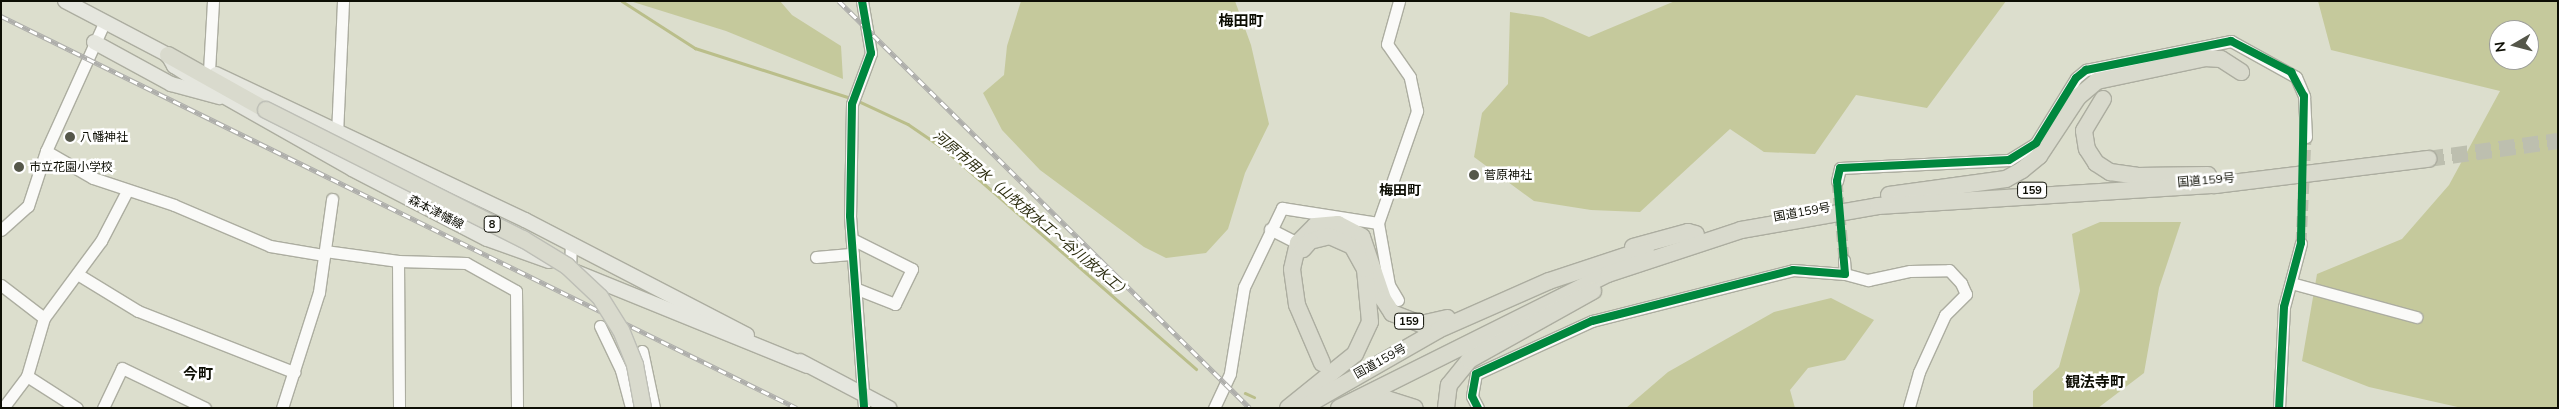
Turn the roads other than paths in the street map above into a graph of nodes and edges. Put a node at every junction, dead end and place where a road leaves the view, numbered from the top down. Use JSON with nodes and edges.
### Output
{"nodes":[{"id":1,"x":64,"y":1,"type":"edge"},
{"id":2,"x":213,"y":1,"type":"edge"},
{"id":3,"x":343,"y":1,"type":"edge"},
{"id":4,"x":862,"y":1,"type":"edge"},
{"id":5,"x":1399,"y":1,"type":"edge"},
{"id":6,"x":86,"y":6,"type":"edge"},
{"id":7,"x":105,"y":21,"type":"junction"},
{"id":8,"x":94,"y":42,"type":"junction"},
{"id":9,"x":168,"y":56,"type":"junction"},
{"id":10,"x":209,"y":71,"type":"junction"},
{"id":11,"x":2241,"y":72,"type":"dead end"},
{"id":12,"x":2103,"y":99,"type":"dead end"},
{"id":13,"x":229,"y":100,"type":"junction"},
{"id":14,"x":337,"y":134,"type":"junction"},
{"id":15,"x":2306,"y":137,"type":"tunnel mouth"},
{"id":16,"x":46,"y":151,"type":"junction"},
{"id":17,"x":2428,"y":159,"type":"tunnel mouth"},
{"id":18,"x":2371,"y":167,"type":"junction"},
{"id":19,"x":2335,"y":169,"type":"junction"},
{"id":20,"x":443,"y":180,"type":"junction"},
{"id":21,"x":1837,"y":181,"type":"dead end"},
{"id":22,"x":127,"y":191,"type":"junction"},
{"id":23,"x":332,"y":199,"type":"dead end"},
{"id":24,"x":1848,"y":204,"type":"junction"},
{"id":25,"x":440,"y":215,"type":"junction"},
{"id":26,"x":1779,"y":222,"type":"junction"},
{"id":27,"x":1378,"y":223,"type":"junction"},
{"id":28,"x":1270,"y":229,"type":"junction"},
{"id":29,"x":1,"y":230,"type":"edge"},
{"id":30,"x":1696,"y":234,"type":"junction"},
{"id":31,"x":852,"y":239,"type":"junction"},
{"id":32,"x":2301,"y":243,"type":"tunnel mouth"},
{"id":33,"x":1301,"y":244,"type":"junction"},
{"id":34,"x":571,"y":247,"type":"junction"},
{"id":35,"x":325,"y":253,"type":"junction"},
{"id":36,"x":853,"y":254,"type":"junction"},
{"id":37,"x":816,"y":257,"type":"dead end"},
{"id":38,"x":1844,"y":260,"type":"tunnel mouth"},
{"id":39,"x":398,"y":261,"type":"junction"},
{"id":40,"x":570,"y":270,"type":"junction"},
{"id":41,"x":1845,"y":274,"type":"junction"},
{"id":42,"x":79,"y":275,"type":"junction"},
{"id":43,"x":2291,"y":283,"type":"junction"},
{"id":44,"x":1,"y":285,"type":"edge"},
{"id":45,"x":856,"y":288,"type":"junction"},
{"id":46,"x":1398,"y":300,"type":"dead end"},
{"id":47,"x":2416,"y":317,"type":"dead end"},
{"id":48,"x":44,"y":318,"type":"junction"},
{"id":49,"x":600,"y":326,"type":"dead end"},
{"id":50,"x":642,"y":352,"type":"dead end"},
{"id":51,"x":1325,"y":362,"type":"dead end"},
{"id":52,"x":646,"y":365,"type":"junction"},
{"id":53,"x":807,"y":366,"type":"junction"},
{"id":54,"x":621,"y":370,"type":"junction"},
{"id":55,"x":294,"y":372,"type":"junction"},
{"id":56,"x":27,"y":376,"type":"junction"},
{"id":57,"x":864,"y":401,"type":"edge"},
{"id":58,"x":3,"y":408,"type":"edge"},
{"id":59,"x":78,"y":408,"type":"edge"},
{"id":60,"x":103,"y":408,"type":"edge"},
{"id":61,"x":205,"y":408,"type":"edge"},
{"id":62,"x":282,"y":408,"type":"edge"},
{"id":63,"x":398,"y":408,"type":"edge"},
{"id":64,"x":517,"y":408,"type":"edge"},
{"id":65,"x":631,"y":408,"type":"edge"},
{"id":66,"x":643,"y":408,"type":"edge"},
{"id":67,"x":654,"y":408,"type":"edge"},
{"id":68,"x":889,"y":408,"type":"edge"},
{"id":69,"x":1214,"y":408,"type":"edge"},
{"id":70,"x":1288,"y":408,"type":"edge"},
{"id":71,"x":1302,"y":408,"type":"edge"},
{"id":72,"x":1339,"y":408,"type":"edge"},
{"id":73,"x":1357,"y":408,"type":"edge"},
{"id":74,"x":1415,"y":408,"type":"edge"},
{"id":75,"x":1446,"y":408,"type":"edge"},
{"id":76,"x":1478,"y":408,"type":"edge"},
{"id":77,"x":1909,"y":408,"type":"edge"},
{"id":78,"x":2279,"y":408,"type":"edge"}],
"edges":[{"from":1,"to":6,"type":"main road","name":"森本津幡線"},
{"from":2,"to":10,"type":"street"},
{"from":3,"to":14,"type":"street"},
{"from":4,"to":31,"type":"street"},
{"from":5,"to":27,"type":"street"},
{"from":6,"to":7,"type":"main road","name":"森本津幡線"},
{"from":7,"to":8,"type":"street"},
{"from":7,"to":9,"type":"main road","name":"森本津幡線"},
{"from":8,"to":13,"type":"main road"},
{"from":8,"to":16,"type":"street"},
{"from":9,"to":10,"type":"main road","name":"森本津幡線"},
{"from":9,"to":13,"type":"main road","name":"森本津幡線"},
{"from":9,"to":66,"type":"highway","number":"8","bridge":true},
{"from":10,"to":14,"type":"main road","name":"森本津幡線"},
{"from":11,"to":24,"type":"highway"},
{"from":12,"to":19,"type":"highway"},
{"from":13,"to":25,"type":"main road","name":"森本津幡線"},
{"from":14,"to":20,"type":"main road","name":"森本津幡線"},
{"from":15,"to":21,"type":"street"},
{"from":16,"to":22,"type":"street"},
{"from":16,"to":29,"type":"street"},
{"from":17,"to":18,"type":"highway","name":"国道159号","number":"159"},
{"from":18,"to":19,"type":"highway","name":"国道159号","number":"159"},
{"from":18,"to":26,"type":"highway","name":"国道159号","number":"159"},
{"from":19,"to":24,"type":"highway","name":"国道159号","number":"159"},
{"from":20,"to":25,"type":"street"},
{"from":20,"to":34,"type":"main road","name":"森本津幡線"},
{"from":22,"to":35,"type":"street"},
{"from":22,"to":42,"type":"street"},
{"from":23,"to":35,"type":"street"},
{"from":24,"to":30,"type":"highway","name":"国道159号","number":"159"},
{"from":25,"to":40,"type":"main road","name":"森本津幡線"},
{"from":26,"to":72,"type":"highway","name":"国道159号","number":"159"},
{"from":26,"to":75,"type":"highway","number":"159"},
{"from":27,"to":28,"type":"street"},
{"from":27,"to":46,"type":"street"},
{"from":28,"to":33,"type":"street"},
{"from":28,"to":69,"type":"street"},
{"from":30,"to":33,"type":"highway","number":"159"},
{"from":30,"to":71,"type":"highway","name":"国道159号","number":"159"},
{"from":31,"to":36,"type":"street"},
{"from":31,"to":45,"type":"street"},
{"from":32,"to":43,"type":"street"},
{"from":33,"to":51,"type":"highway"},
{"from":33,"to":70,"type":"highway"},
{"from":34,"to":40,"type":"street"},
{"from":34,"to":53,"type":"main road","name":"森本津幡線"},
{"from":35,"to":39,"type":"street"},
{"from":35,"to":55,"type":"street"},
{"from":36,"to":37,"type":"street"},
{"from":36,"to":45,"type":"street"},
{"from":38,"to":41,"type":"street"},
{"from":39,"to":63,"type":"street"},
{"from":39,"to":64,"type":"street"},
{"from":40,"to":53,"type":"main road","name":"森本津幡線"},
{"from":41,"to":76,"type":"street"},
{"from":41,"to":77,"type":"street"},
{"from":42,"to":48,"type":"street"},
{"from":42,"to":55,"type":"street"},
{"from":43,"to":47,"type":"street"},
{"from":43,"to":78,"type":"street"},
{"from":44,"to":48,"type":"street"},
{"from":45,"to":57,"type":"street"},
{"from":48,"to":56,"type":"street"},
{"from":49,"to":54,"type":"street"},
{"from":50,"to":52,"type":"street"},
{"from":52,"to":54,"type":"street"},
{"from":52,"to":67,"type":"street"},
{"from":53,"to":57,"type":"main road","name":"森本津幡線"},
{"from":54,"to":65,"type":"street"},
{"from":55,"to":62,"type":"street"},
{"from":56,"to":58,"type":"street"},
{"from":56,"to":59,"type":"street"},
{"from":57,"to":68,"type":"main road","name":"森本津幡線"},
{"from":60,"to":61,"type":"street"},
{"from":73,"to":74,"type":"highway"}]}
